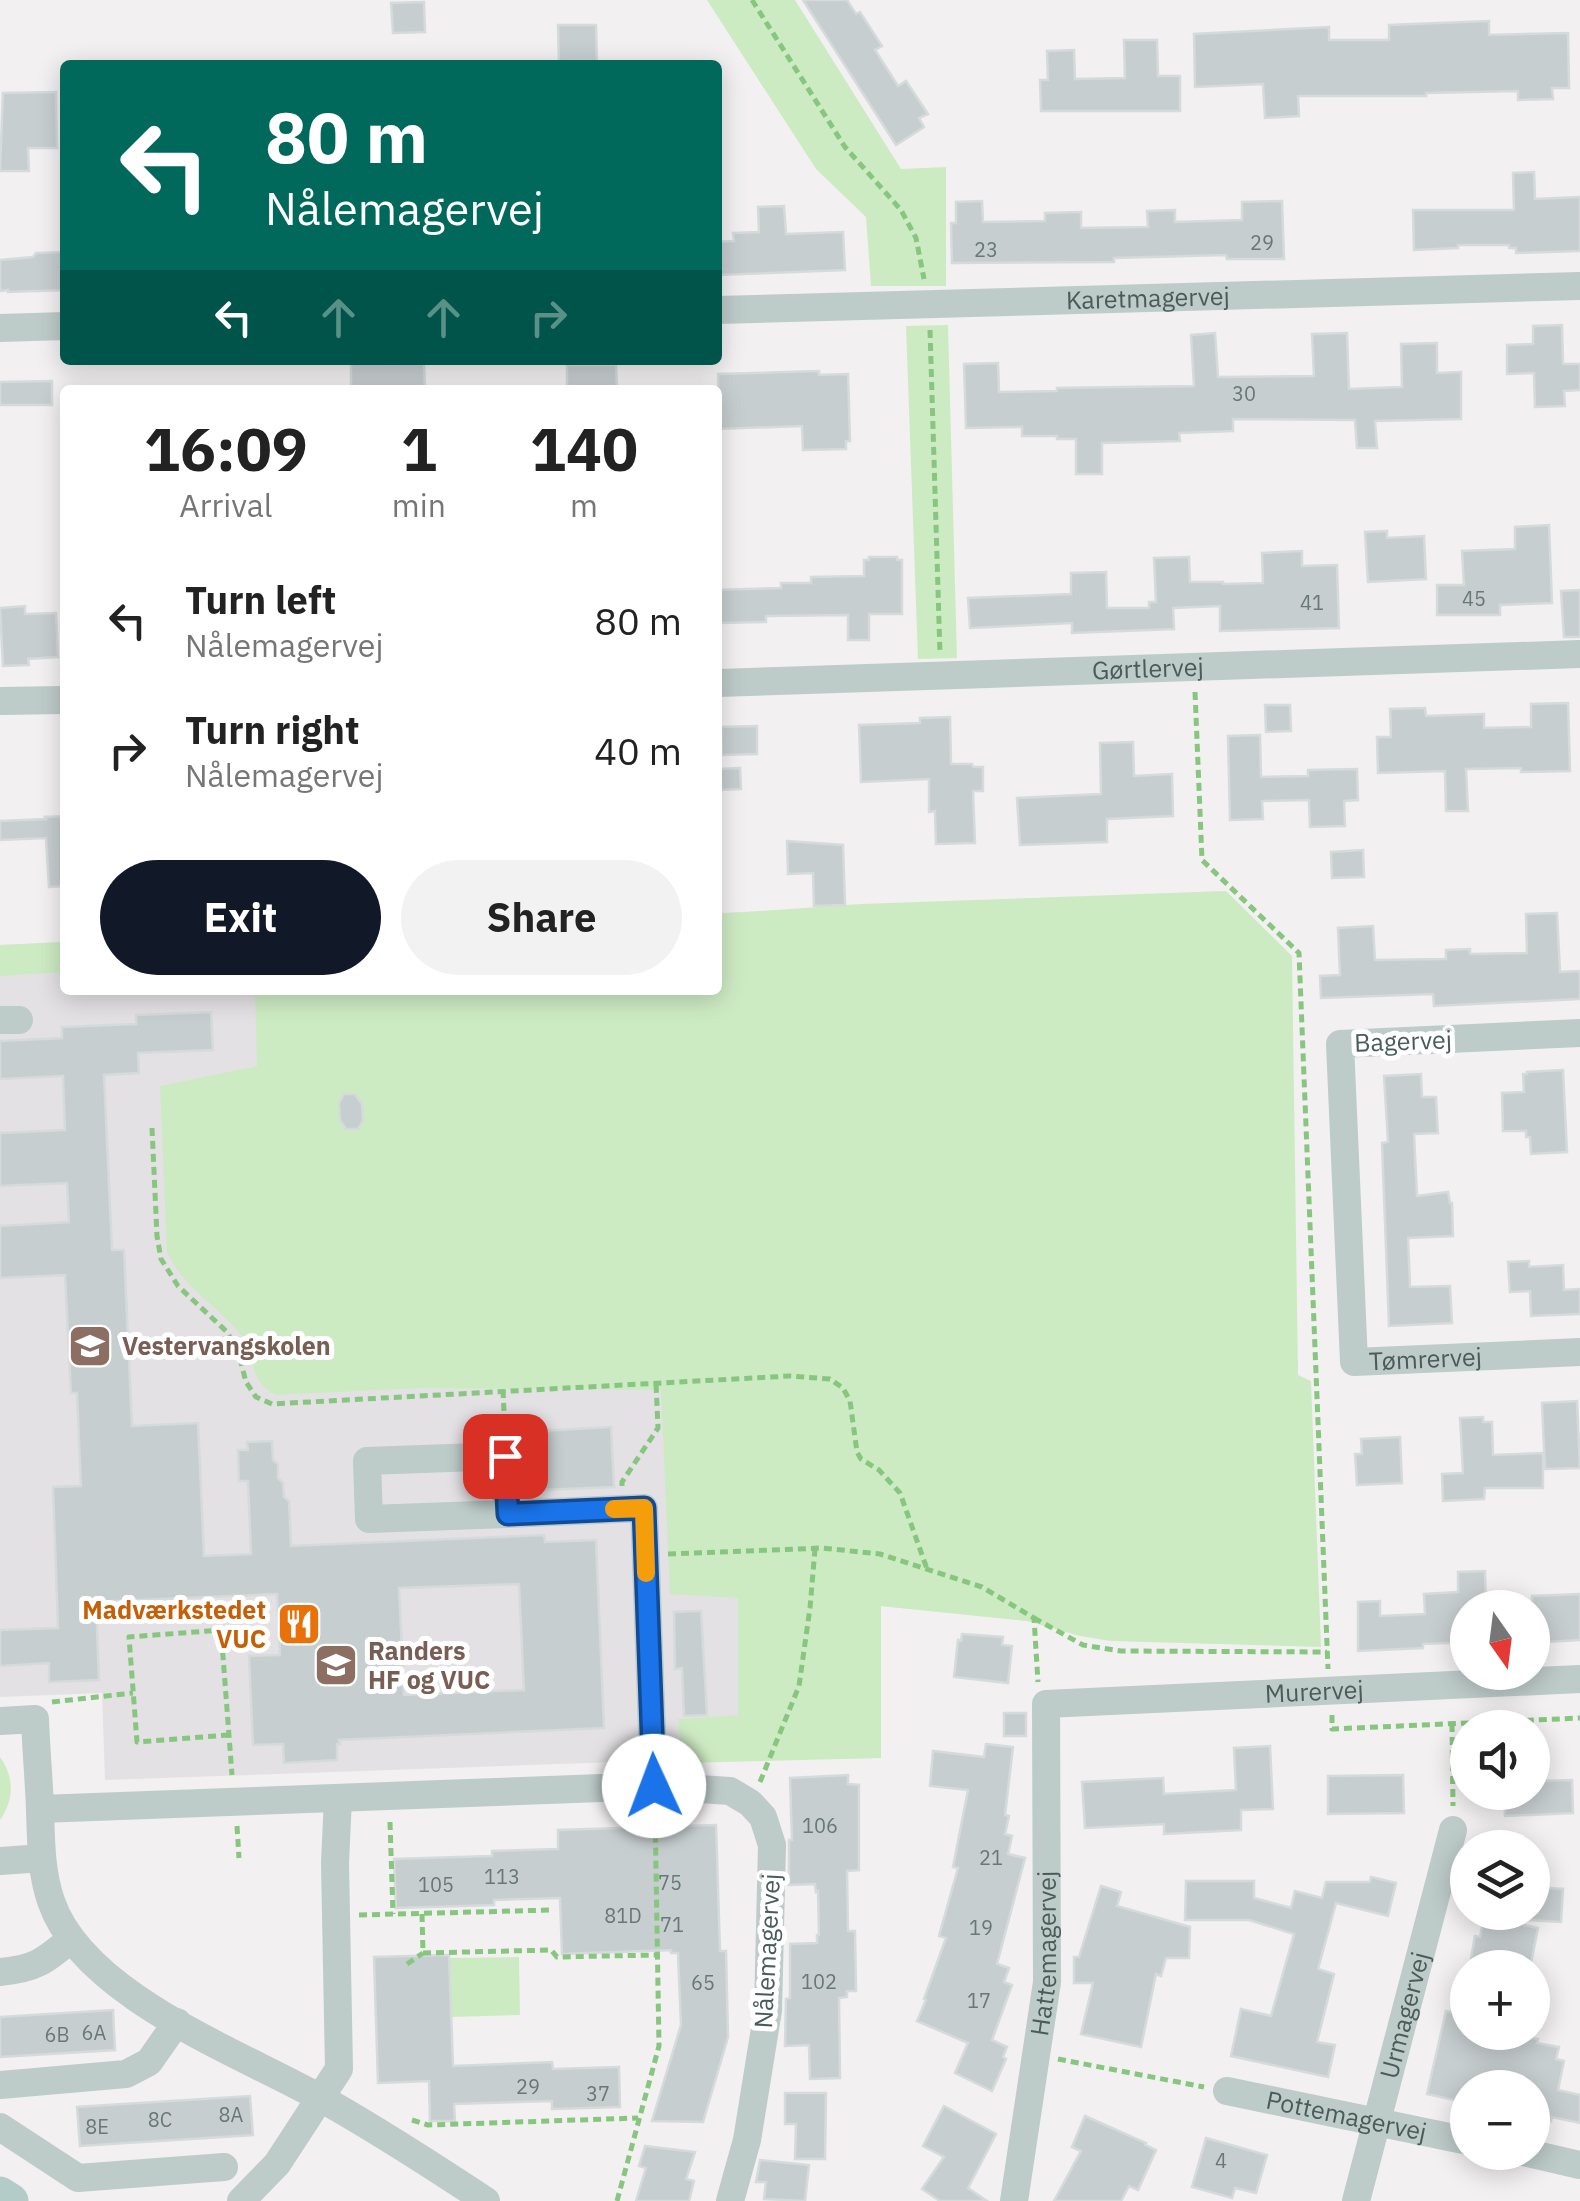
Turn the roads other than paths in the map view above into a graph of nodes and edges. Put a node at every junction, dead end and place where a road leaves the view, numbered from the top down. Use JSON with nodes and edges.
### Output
{"nodes":[{"id":1,"x":1580,"y":286,"type":"edge"},
{"id":2,"x":722,"y":310,"type":"edge"},
{"id":3,"x":60,"y":326,"type":"edge"},
{"id":4,"x":0,"y":328,"type":"edge"},
{"id":5,"x":1580,"y":654,"type":"edge"},
{"id":6,"x":722,"y":682,"type":"edge"},
{"id":7,"x":60,"y":700,"type":"edge"},
{"id":8,"x":0,"y":701,"type":"edge"},
{"id":9,"x":1580,"y":1034,"type":"edge"},
{"id":10,"x":1348,"y":1218,"type":"joint"},
{"id":11,"x":1580,"y":1352,"type":"edge"},
{"id":12,"x":508,"y":1514,"type":"junction"},
{"id":13,"x":1580,"y":1679,"type":"edge"},
{"id":14,"x":1046,"y":1704,"type":"joint"},
{"id":15,"x":0,"y":1721,"type":"edge"},
{"id":16,"x":654,"y":1786,"type":"junction"},
{"id":17,"x":338,"y":1798,"type":"junction"},
{"id":18,"x":40,"y":1809,"type":"junction"},
{"id":19,"x":1450,"y":1842,"type":"edge"},
{"id":20,"x":42,"y":1858,"type":"junction"},
{"id":21,"x":0,"y":1861,"type":"edge"},
{"id":22,"x":72,"y":1940,"type":"junction"},
{"id":23,"x":0,"y":1972,"type":"edge"},
{"id":24,"x":177,"y":2022,"type":"junction"},
{"id":25,"x":0,"y":2085,"type":"edge"},
{"id":26,"x":1227,"y":2091,"type":"road end"},
{"id":27,"x":322,"y":2098,"type":"junction"},
{"id":28,"x":1378,"y":2122,"type":"junction"},
{"id":29,"x":0,"y":2126,"type":"edge"},
{"id":30,"x":1450,"y":2136,"type":"edge"},
{"id":31,"x":1550,"y":2158,"type":"edge"},
{"id":32,"x":1580,"y":2165,"type":"edge"},
{"id":33,"x":224,"y":2167,"type":"dead end"},
{"id":34,"x":0,"y":2194,"type":"edge"},
{"id":35,"x":11,"y":2201,"type":"edge"},
{"id":36,"x":241,"y":2201,"type":"edge"},
{"id":37,"x":486,"y":2201,"type":"edge"},
{"id":38,"x":730,"y":2201,"type":"edge"},
{"id":39,"x":1014,"y":2201,"type":"edge"},
{"id":40,"x":1356,"y":2201,"type":"edge"}],
"edges":[{"from":1,"to":2,"type":"street","name":"Karetmagervej"},
{"from":3,"to":4,"type":"street"},
{"from":5,"to":6,"type":"street","name":"Gørtlervej"},
{"from":7,"to":8,"type":"street"},
{"from":9,"to":10,"type":"street","name":"Bagervej"},
{"from":10,"to":11,"type":"street","name":"Tømrervej"},
{"from":12,"to":12,"type":"street"},
{"from":12,"to":16,"type":"street"},
{"from":13,"to":14,"type":"street","name":"Murervej"},
{"from":14,"to":39,"type":"street","name":"Hattemagervej"},
{"from":15,"to":18,"type":"street"},
{"from":16,"to":17,"type":"street"},
{"from":16,"to":38,"type":"street","name":"Nålemagervej"},
{"from":17,"to":18,"type":"street"},
{"from":17,"to":27,"type":"street"},
{"from":18,"to":20,"type":"street"},
{"from":19,"to":28,"type":"street","name":"Urmagervej"},
{"from":20,"to":21,"type":"street"},
{"from":20,"to":22,"type":"street"},
{"from":22,"to":23,"type":"street"},
{"from":22,"to":24,"type":"street"},
{"from":24,"to":25,"type":"street"},
{"from":24,"to":27,"type":"street"},
{"from":26,"to":28,"type":"street","name":"Pottemagervej"},
{"from":27,"to":36,"type":"street"},
{"from":27,"to":37,"type":"street"},
{"from":28,"to":30,"type":"street","name":"Pottemagervej"},
{"from":28,"to":40,"type":"street","name":"Urmagervej"},
{"from":29,"to":33,"type":"street"},
{"from":31,"to":32,"type":"street"},
{"from":34,"to":35,"type":"main road"}]}
